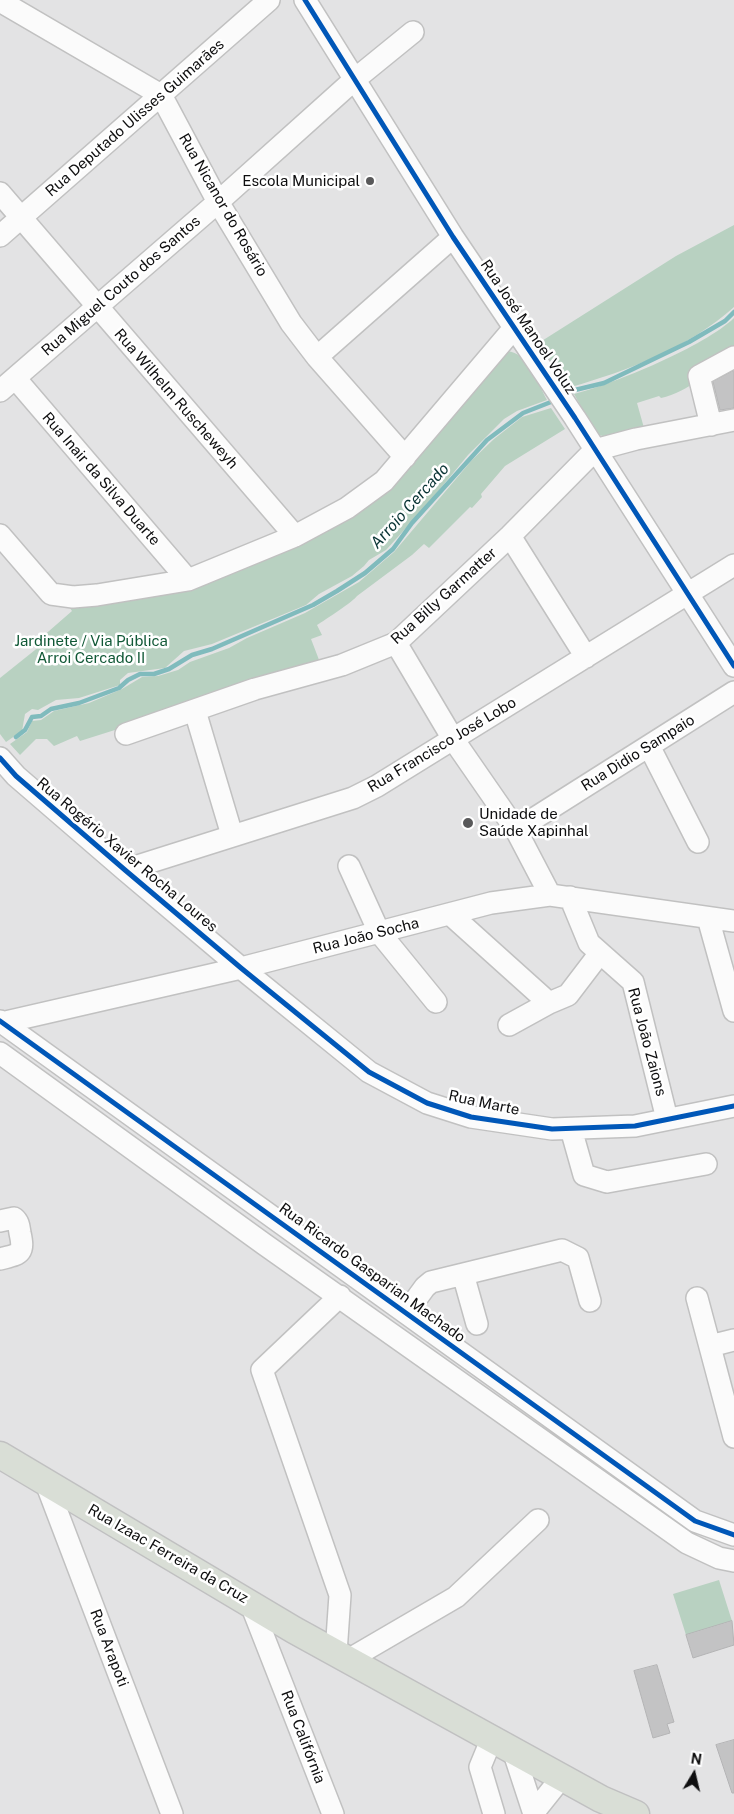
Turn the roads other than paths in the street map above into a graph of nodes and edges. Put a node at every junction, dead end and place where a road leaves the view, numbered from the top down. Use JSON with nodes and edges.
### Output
{"nodes":[{"id":1,"x":269,"y":0,"type":"edge"},
{"id":2,"x":305,"y":0,"type":"edge"},
{"id":3,"x":0,"y":1,"type":"edge"},
{"id":4,"x":413,"y":32,"type":"dead end"},
{"id":5,"x":354,"y":80,"type":"junction"},
{"id":6,"x":161,"y":94,"type":"junction"},
{"id":7,"x":0,"y":193,"type":"edge"},
{"id":8,"x":218,"y":202,"type":"junction"},
{"id":9,"x":22,"y":218,"type":"junction"},
{"id":10,"x":0,"y":236,"type":"edge"},
{"id":11,"x":453,"y":237,"type":"junction"},
{"id":12,"x":97,"y":308,"type":"junction"},
{"id":13,"x":514,"y":328,"type":"junction"},
{"id":14,"x":317,"y":357,"type":"junction"},
{"id":15,"x":734,"y":357,"type":"edge"},
{"id":16,"x":7,"y":385,"type":"edge"},
{"id":17,"x":734,"y":420,"type":"edge"},
{"id":18,"x":711,"y":425,"type":"junction"},
{"id":19,"x":595,"y":450,"type":"junction"},
{"id":20,"x":405,"y":458,"type":"junction"},
{"id":21,"x":0,"y":535,"type":"edge"},
{"id":22,"x":295,"y":536,"type":"junction"},
{"id":23,"x":510,"y":536,"type":"junction"},
{"id":24,"x":734,"y":564,"type":"edge"},
{"id":25,"x":188,"y":580,"type":"junction"},
{"id":26,"x":688,"y":593,"type":"junction"},
{"id":27,"x":396,"y":644,"type":"junction"},
{"id":28,"x":586,"y":657,"type":"junction"},
{"id":29,"x":734,"y":666,"type":"edge"},
{"id":30,"x":734,"y":692,"type":"edge"},
{"id":31,"x":195,"y":711,"type":"junction"},
{"id":32,"x":126,"y":734,"type":"dead end"},
{"id":33,"x":453,"y":739,"type":"junction"},
{"id":34,"x":649,"y":746,"type":"junction"},
{"id":35,"x":0,"y":758,"type":"edge"},
{"id":36,"x":516,"y":830,"type":"junction"},
{"id":37,"x":232,"y":835,"type":"junction"},
{"id":38,"x":698,"y":842,"type":"dead end"},
{"id":39,"x":349,"y":866,"type":"dead end"},
{"id":40,"x":125,"y":870,"type":"junction"},
{"id":41,"x":560,"y":896,"type":"junction"},
{"id":42,"x":450,"y":914,"type":"junction"},
{"id":43,"x":708,"y":918,"type":"junction"},
{"id":44,"x":734,"y":921,"type":"edge"},
{"id":45,"x":379,"y":932,"type":"junction"},
{"id":46,"x":600,"y":953,"type":"junction"},
{"id":47,"x":241,"y":968,"type":"junction"},
{"id":48,"x":436,"y":1002,"type":"dead end"},
{"id":49,"x":549,"y":1003,"type":"junction"},
{"id":50,"x":734,"y":1011,"type":"edge"},
{"id":51,"x":1,"y":1022,"type":"edge"},
{"id":52,"x":509,"y":1025,"type":"dead end"},
{"id":53,"x":0,"y":1053,"type":"edge"},
{"id":54,"x":734,"y":1106,"type":"edge"},
{"id":55,"x":668,"y":1119,"type":"junction"},
{"id":56,"x":571,"y":1129,"type":"junction"},
{"id":57,"x":706,"y":1164,"type":"dead end"},
{"id":58,"x":0,"y":1221,"type":"edge"},
{"id":59,"x":0,"y":1258,"type":"edge"},
{"id":60,"x":464,"y":1274,"type":"junction"},
{"id":61,"x":340,"y":1296,"type":"junction"},
{"id":62,"x":696,"y":1298,"type":"dead end"},
{"id":63,"x":590,"y":1301,"type":"dead end"},
{"id":64,"x":406,"y":1313,"type":"junction"},
{"id":65,"x":477,"y":1324,"type":"dead end"},
{"id":66,"x":734,"y":1340,"type":"edge"},
{"id":67,"x":710,"y":1346,"type":"junction"},
{"id":68,"x":734,"y":1438,"type":"edge"},
{"id":69,"x":0,"y":1455,"type":"edge"},
{"id":70,"x":46,"y":1482,"type":"junction"},
{"id":71,"x":538,"y":1520,"type":"dead end"},
{"id":72,"x":734,"y":1535,"type":"edge"},
{"id":73,"x":734,"y":1561,"type":"edge"},
{"id":74,"x":250,"y":1602,"type":"junction"},
{"id":75,"x":294,"y":1630,"type":"junction"},
{"id":76,"x":342,"y":1656,"type":"junction"},
{"id":77,"x":274,"y":1660,"type":"junction"},
{"id":78,"x":503,"y":1744,"type":"junction"},
{"id":79,"x":562,"y":1777,"type":"junction"},
{"id":80,"x":534,"y":1813,"type":"edge"},
{"id":81,"x":172,"y":1814,"type":"edge"},
{"id":82,"x":333,"y":1814,"type":"edge"},
{"id":83,"x":494,"y":1814,"type":"edge"},
{"id":84,"x":636,"y":1814,"type":"edge"}],
"edges":[{"from":1,"to":6,"type":"street","name":"Rua Deputado Ulisses Guimarães"},
{"from":2,"to":5,"type":"street","name":"Rua José Manoel Voluz"},
{"from":3,"to":6,"type":"street"},
{"from":4,"to":5,"type":"street","name":"Rua Miguel Couto dos Santos"},
{"from":5,"to":8,"type":"street","name":"Rua Miguel Couto dos Santos"},
{"from":5,"to":11,"type":"street","name":"Rua José Manoel Voluz"},
{"from":6,"to":8,"type":"street","name":"Rua Nicanor do Rosário"},
{"from":6,"to":9,"type":"street","name":"Rua Deputado Ulisses Guimarães"},
{"from":7,"to":9,"type":"street","name":"Rua Wilhelm Ruscheweyh"},
{"from":8,"to":12,"type":"street","name":"Rua Miguel Couto dos Santos"},
{"from":8,"to":14,"type":"street","name":"Rua Nicanor do Rosário"},
{"from":9,"to":10,"type":"street","name":"Rua Deputado Ulisses Guimarães"},
{"from":9,"to":12,"type":"street","name":"Rua Wilhelm Ruscheweyh"},
{"from":11,"to":13,"type":"street","name":"Rua José Manoel Voluz"},
{"from":11,"to":14,"type":"street"},
{"from":12,"to":16,"type":"street","name":"Rua Miguel Couto dos Santos"},
{"from":12,"to":22,"type":"street","name":"Rua Wilhelm Ruscheweyh"},
{"from":13,"to":19,"type":"street","name":"Rua José Manoel Voluz"},
{"from":13,"to":20,"type":"street"},
{"from":14,"to":20,"type":"street","name":"Rua Nicanor do Rosário"},
{"from":15,"to":18,"type":"street"},
{"from":16,"to":25,"type":"street","name":"Rua Inair da Silva Duarte"},
{"from":17,"to":18,"type":"street"},
{"from":18,"to":19,"type":"street"},
{"from":19,"to":23,"type":"street","name":"Rua Billy Garmatter"},
{"from":19,"to":26,"type":"street","name":"Rua José Manoel Voluz"},
{"from":20,"to":22,"type":"street"},
{"from":21,"to":25,"type":"street"},
{"from":22,"to":25,"type":"street"},
{"from":23,"to":27,"type":"street","name":"Rua Billy Garmatter"},
{"from":23,"to":28,"type":"street"},
{"from":24,"to":26,"type":"street","name":"Rua Francisco José Lobo"},
{"from":26,"to":28,"type":"street","name":"Rua Francisco José Lobo"},
{"from":26,"to":29,"type":"street","name":"Rua José Manoel Voluz"},
{"from":27,"to":31,"type":"street","name":"Rua Billy Garmatter"},
{"from":27,"to":33,"type":"street","name":"Rua João Zaions"},
{"from":28,"to":33,"type":"street","name":"Rua Francisco José Lobo"},
{"from":30,"to":34,"type":"street","name":"Rua Didio Sampaio"},
{"from":31,"to":32,"type":"street","name":"Rua Billy Garmatter"},
{"from":31,"to":37,"type":"street"},
{"from":33,"to":36,"type":"street","name":"Rua João Zaions"},
{"from":33,"to":37,"type":"street","name":"Rua Francisco José Lobo"},
{"from":34,"to":36,"type":"street","name":"Rua Didio Sampaio"},
{"from":34,"to":38,"type":"street"},
{"from":35,"to":40,"type":"street","name":"Rua Rogério Xavier Rocha Loures"},
{"from":36,"to":41,"type":"street","name":"Rua João Zaions"},
{"from":37,"to":40,"type":"street","name":"Rua Francisco José Lobo"},
{"from":39,"to":45,"type":"street"},
{"from":40,"to":47,"type":"street","name":"Rua Rogério Xavier Rocha Loures"},
{"from":41,"to":42,"type":"street","name":"Rua João Socha"},
{"from":41,"to":43,"type":"street","name":"Rua João Socha"},
{"from":41,"to":46,"type":"street","name":"Rua João Zaions"},
{"from":42,"to":45,"type":"street","name":"Rua João Socha"},
{"from":42,"to":49,"type":"street"},
{"from":43,"to":44,"type":"street","name":"Rua João Socha"},
{"from":43,"to":50,"type":"street"},
{"from":45,"to":47,"type":"street","name":"Rua João Socha"},
{"from":45,"to":48,"type":"street"},
{"from":46,"to":49,"type":"street"},
{"from":46,"to":55,"type":"street","name":"Rua João Zaions"},
{"from":47,"to":51,"type":"street","name":"Rua João Socha"},
{"from":47,"to":56,"type":"street","name":"Rua Marte"},
{"from":49,"to":52,"type":"street"},
{"from":51,"to":64,"type":"street","name":"Rua Ricardo Gasparian Machado"},
{"from":53,"to":61,"type":"street"},
{"from":54,"to":55,"type":"street","name":"Rua Marte"},
{"from":55,"to":56,"type":"street","name":"Rua Marte"},
{"from":56,"to":57,"type":"street"},
{"from":58,"to":59,"type":"street"},
{"from":60,"to":63,"type":"street"},
{"from":60,"to":64,"type":"street"},
{"from":60,"to":65,"type":"street"},
{"from":61,"to":73,"type":"street"},
{"from":61,"to":76,"type":"street"},
{"from":62,"to":67,"type":"street"},
{"from":64,"to":72,"type":"street","name":"Rua Ricardo Gasparian Machado"},
{"from":66,"to":67,"type":"street"},
{"from":67,"to":68,"type":"street"},
{"from":69,"to":70,"type":"main road","name":"Rua Izaac Ferreira da Cruz"},
{"from":70,"to":74,"type":"main road","name":"Rua Izaac Ferreira da Cruz"},
{"from":70,"to":81,"type":"street","name":"Rua Arapoti"},
{"from":71,"to":76,"type":"street"},
{"from":74,"to":75,"type":"main road","name":"Rua Izaac Ferreira da Cruz"},
{"from":74,"to":77,"type":"street","name":"Rua Califórnia"},
{"from":75,"to":76,"type":"main road","name":"Rua Izaac Ferreira da Cruz"},
{"from":75,"to":77,"type":"street"},
{"from":76,"to":78,"type":"main road","name":"Rua Izaac Ferreira da Cruz"},
{"from":77,"to":82,"type":"street","name":"Rua Califórnia"},
{"from":78,"to":79,"type":"main road","name":"Rua Izaac Ferreira da Cruz"},
{"from":78,"to":80,"type":"street"},
{"from":78,"to":83,"type":"street"},
{"from":79,"to":80,"type":"street"},
{"from":79,"to":84,"type":"main road","name":"Rua Izaac Ferreira da Cruz"}]}
